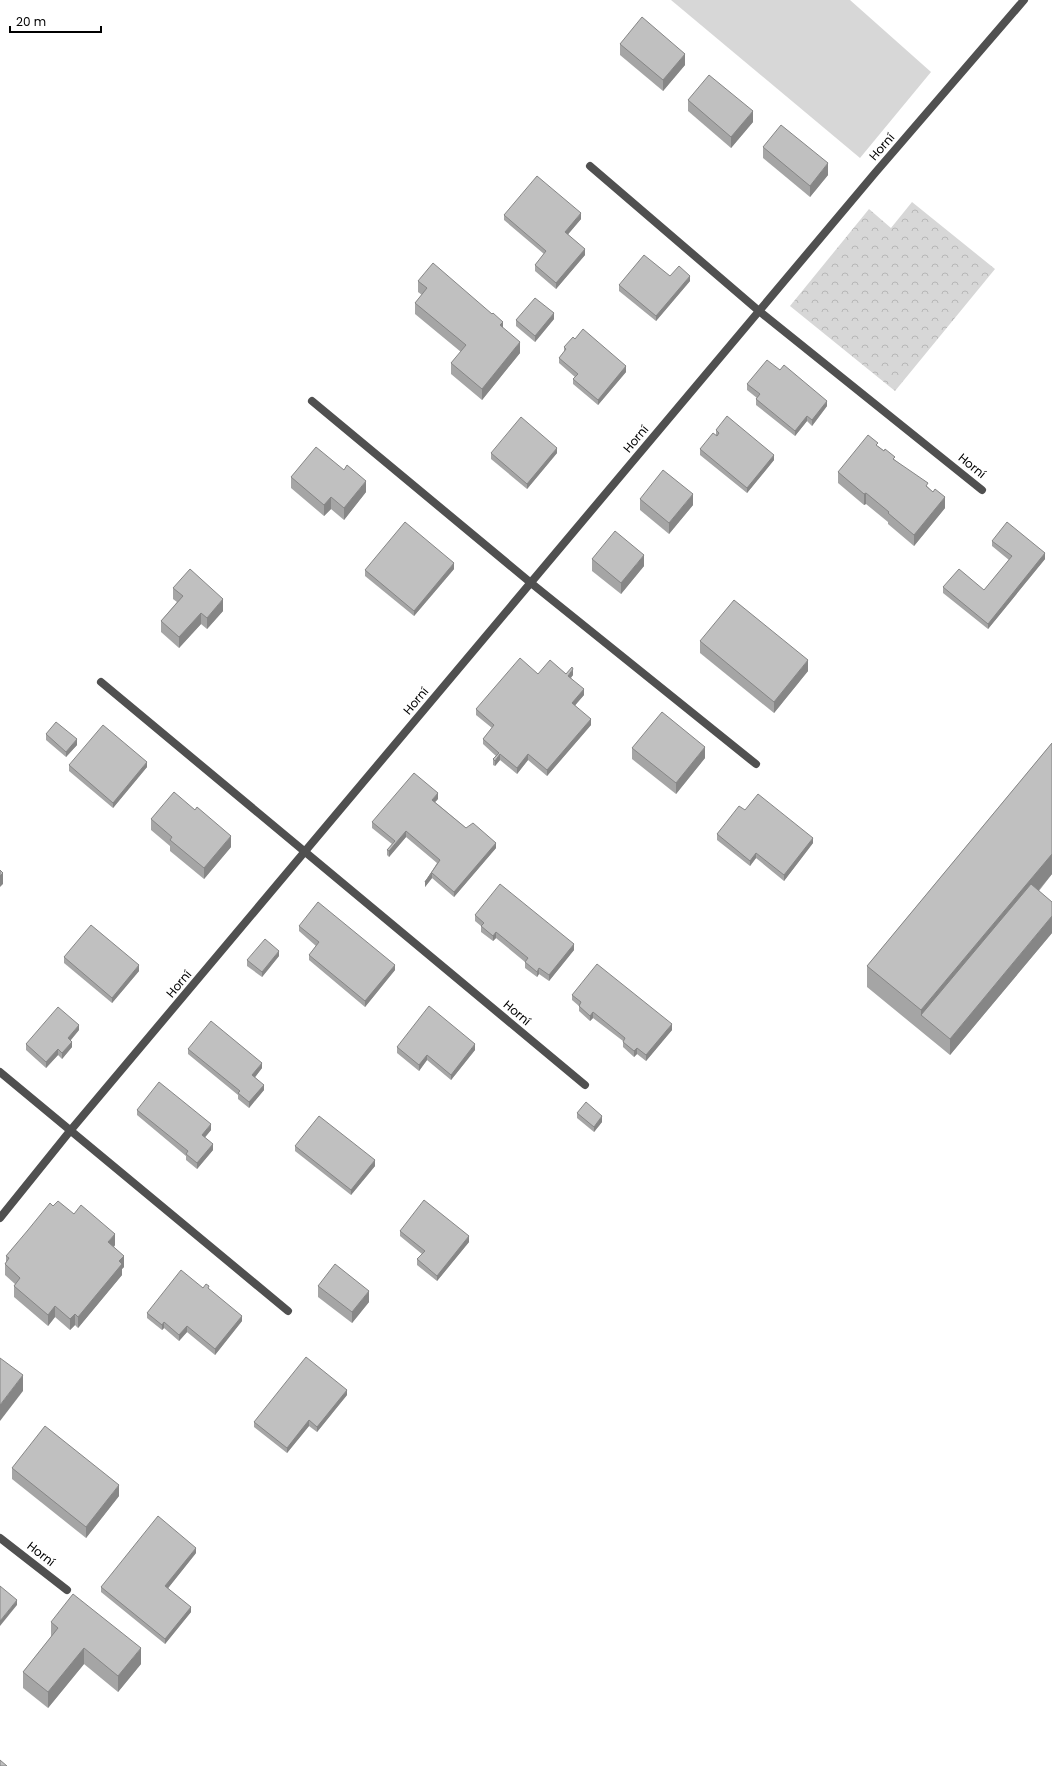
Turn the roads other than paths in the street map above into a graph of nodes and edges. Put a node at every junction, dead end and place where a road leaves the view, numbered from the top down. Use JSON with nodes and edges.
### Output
{"nodes":[{"id":1,"x":1024,"y":0,"type":"edge"},
{"id":2,"x":590,"y":166,"type":"dead end"},
{"id":3,"x":759,"y":311,"type":"junction"},
{"id":4,"x":312,"y":401,"type":"dead end"},
{"id":5,"x":982,"y":490,"type":"dead end"},
{"id":6,"x":531,"y":583,"type":"junction"},
{"id":7,"x":101,"y":682,"type":"dead end"},
{"id":8,"x":756,"y":764,"type":"dead end"},
{"id":9,"x":305,"y":852,"type":"junction"},
{"id":10,"x":0,"y":1072,"type":"edge"},
{"id":11,"x":585,"y":1085,"type":"dead end"},
{"id":12,"x":70,"y":1131,"type":"junction"},
{"id":13,"x":0,"y":1218,"type":"edge"},
{"id":14,"x":288,"y":1311,"type":"dead end"},
{"id":15,"x":0,"y":1538,"type":"edge"},
{"id":16,"x":67,"y":1590,"type":"dead end"}],
"edges":[{"from":1,"to":3,"type":"street","name":"Horní"},
{"from":2,"to":3,"type":"street","name":"Horní"},
{"from":3,"to":5,"type":"street","name":"Horní"},
{"from":3,"to":6,"type":"street","name":"Horní"},
{"from":4,"to":6,"type":"street"},
{"from":6,"to":8,"type":"street"},
{"from":6,"to":9,"type":"street","name":"Horní"},
{"from":7,"to":9,"type":"street","name":"Horní"},
{"from":9,"to":11,"type":"street","name":"Horní"},
{"from":9,"to":12,"type":"street","name":"Horní"},
{"from":10,"to":12,"type":"street"},
{"from":12,"to":13,"type":"street","name":"Horní"},
{"from":12,"to":14,"type":"street"},
{"from":15,"to":16,"type":"street","name":"Horní"}]}
